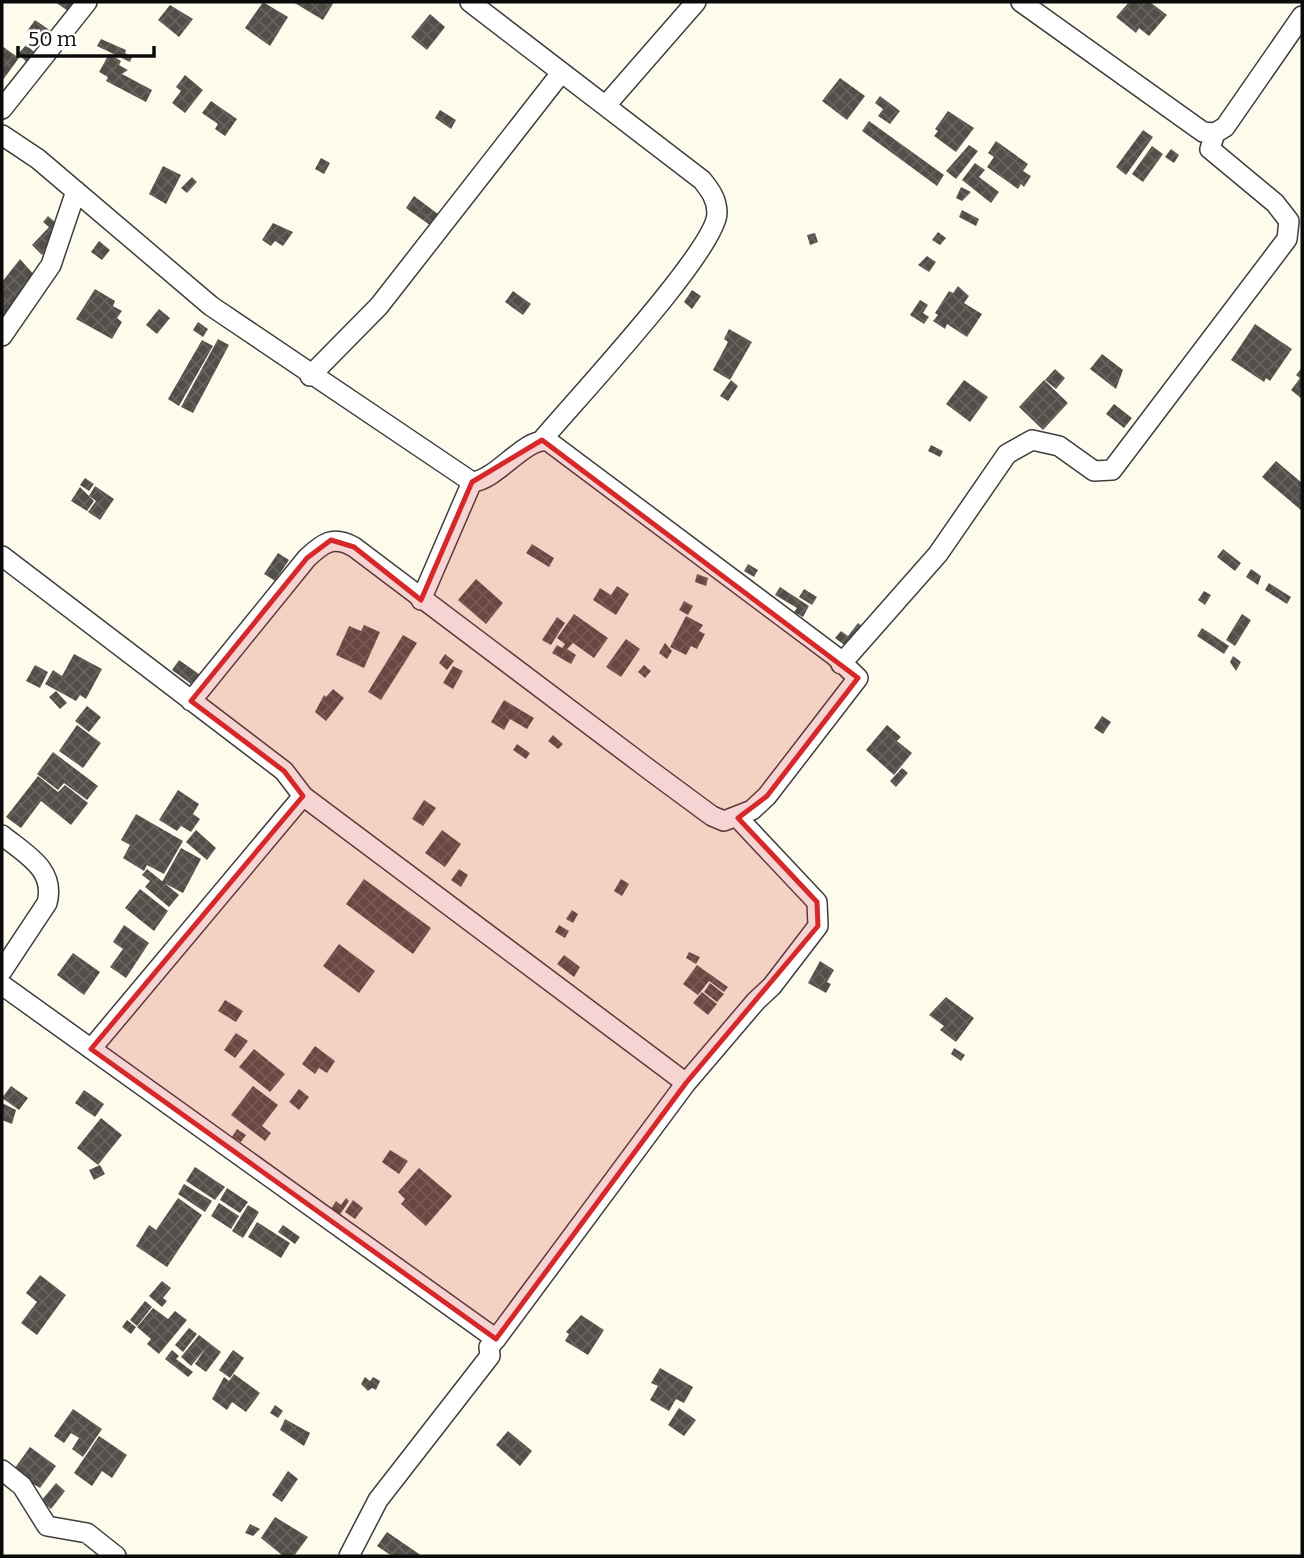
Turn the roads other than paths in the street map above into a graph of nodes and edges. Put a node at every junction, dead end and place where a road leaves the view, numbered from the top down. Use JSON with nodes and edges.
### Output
{"nodes":[{"id":1,"x":88,"y":2,"type":"edge"},
{"id":2,"x":470,"y":2,"type":"edge"},
{"id":3,"x":696,"y":2,"type":"edge"},
{"id":4,"x":1021,"y":2,"type":"edge"},
{"id":5,"x":1302,"y":16,"type":"edge"},
{"id":6,"x":561,"y":73,"type":"junction"},
{"id":7,"x":607,"y":104,"type":"junction"},
{"id":8,"x":2,"y":109,"type":"edge"},
{"id":9,"x":1215,"y":133,"type":"junction"},
{"id":10,"x":2,"y":135,"type":"edge"},
{"id":11,"x":75,"y":191,"type":"junction"},
{"id":12,"x":2,"y":336,"type":"edge"},
{"id":13,"x":310,"y":376,"type":"junction"},
{"id":14,"x":542,"y":440,"type":"junction"},
{"id":15,"x":471,"y":482,"type":"junction"},
{"id":16,"x":2,"y":556,"type":"edge"},
{"id":17,"x":421,"y":600,"type":"junction"},
{"id":18,"x":841,"y":664,"type":"junction"},
{"id":19,"x":191,"y":701,"type":"junction"},
{"id":20,"x":303,"y":796,"type":"junction"},
{"id":21,"x":738,"y":818,"type":"junction"},
{"id":22,"x":2,"y":835,"type":"edge"},
{"id":23,"x":2,"y":971,"type":"edge"},
{"id":24,"x":2,"y":985,"type":"edge"},
{"id":25,"x":91,"y":1049,"type":"junction"},
{"id":26,"x":686,"y":1083,"type":"junction"},
{"id":27,"x":496,"y":1339,"type":"junction"},
{"id":28,"x":2,"y":1470,"type":"edge"},
{"id":29,"x":116,"y":1556,"type":"edge"},
{"id":30,"x":349,"y":1556,"type":"edge"}],
"edges":[{"from":1,"to":8,"type":"street"},
{"from":2,"to":6,"type":"street"},
{"from":3,"to":7,"type":"street"},
{"from":4,"to":9,"type":"street"},
{"from":5,"to":9,"type":"street"},
{"from":6,"to":7,"type":"street"},
{"from":6,"to":13,"type":"street"},
{"from":7,"to":14,"type":"street"},
{"from":9,"to":18,"type":"street"},
{"from":10,"to":11,"type":"street"},
{"from":11,"to":12,"type":"street"},
{"from":11,"to":13,"type":"street"},
{"from":13,"to":15,"type":"street"},
{"from":14,"to":15,"type":"street"},
{"from":14,"to":18,"type":"street"},
{"from":15,"to":17,"type":"street"},
{"from":16,"to":19,"type":"street"},
{"from":17,"to":19,"type":"street"},
{"from":17,"to":21,"type":"street"},
{"from":18,"to":21,"type":"street"},
{"from":19,"to":20,"type":"street"},
{"from":20,"to":25,"type":"street"},
{"from":20,"to":26,"type":"street"},
{"from":21,"to":26,"type":"street"},
{"from":22,"to":23,"type":"street"},
{"from":24,"to":25,"type":"street"},
{"from":25,"to":27,"type":"street"},
{"from":26,"to":27,"type":"street"},
{"from":27,"to":30,"type":"street"},
{"from":28,"to":29,"type":"street"}]}
